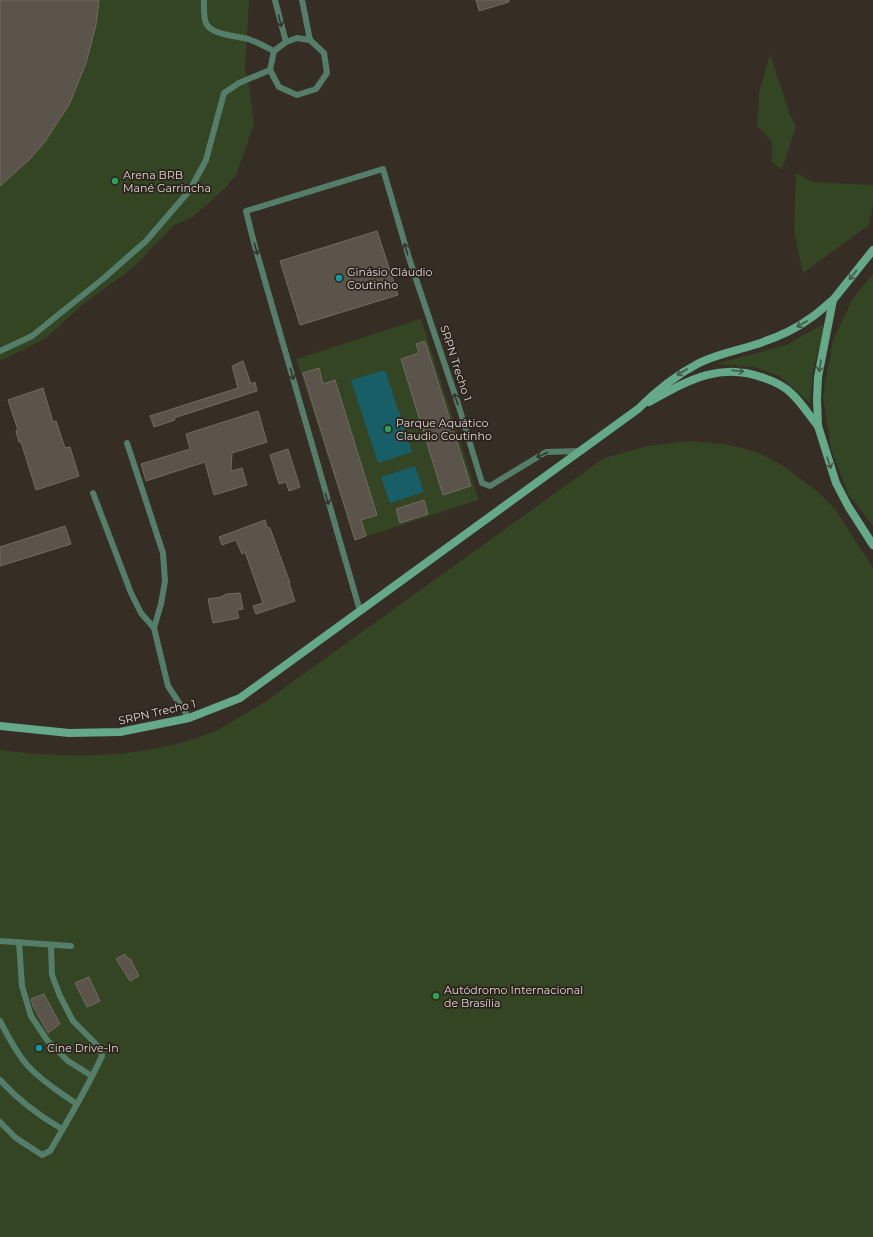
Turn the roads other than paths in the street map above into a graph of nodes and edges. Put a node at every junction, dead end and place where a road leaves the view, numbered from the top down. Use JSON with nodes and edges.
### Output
{"nodes":[{"id":1,"x":204,"y":0,"type":"edge"},
{"id":2,"x":275,"y":0,"type":"edge"},
{"id":3,"x":302,"y":0,"type":"edge"},
{"id":4,"x":310,"y":40,"type":"junction"},
{"id":5,"x":286,"y":42,"type":"junction"},
{"id":6,"x":274,"y":51,"type":"junction"},
{"id":7,"x":270,"y":70,"type":"junction"},
{"id":8,"x":873,"y":250,"type":"edge"},
{"id":9,"x":833,"y":300,"type":"junction"},
{"id":10,"x":0,"y":351,"type":"edge"},
{"id":11,"x":638,"y":409,"type":"junction"},
{"id":12,"x":818,"y":426,"type":"junction"},
{"id":13,"x":127,"y":444,"type":"dead end"},
{"id":14,"x":580,"y":451,"type":"junction"},
{"id":15,"x":93,"y":493,"type":"dead end"},
{"id":16,"x":873,"y":545,"type":"edge"},
{"id":17,"x":360,"y":611,"type":"junction"},
{"id":18,"x":154,"y":628,"type":"junction"},
{"id":19,"x":189,"y":718,"type":"junction"},
{"id":20,"x":0,"y":726,"type":"edge"},
{"id":21,"x":0,"y":941,"type":"edge"},
{"id":22,"x":19,"y":942,"type":"junction"},
{"id":23,"x":51,"y":945,"type":"junction"},
{"id":24,"x":71,"y":946,"type":"dead end"},
{"id":25,"x":0,"y":1021,"type":"edge"},
{"id":26,"x":92,"y":1076,"type":"junction"},
{"id":27,"x":0,"y":1080,"type":"edge"},
{"id":28,"x":77,"y":1104,"type":"junction"},
{"id":29,"x":0,"y":1122,"type":"edge"},
{"id":30,"x":62,"y":1129,"type":"junction"}],
"edges":[{"from":1,"to":6,"type":"lane"},
{"from":2,"to":5,"type":"lane","one_way":true},
{"from":3,"to":4,"type":"lane"},
{"from":4,"to":5,"type":"lane"},
{"from":4,"to":7,"type":"lane"},
{"from":5,"to":6,"type":"lane"},
{"from":6,"to":7,"type":"lane"},
{"from":7,"to":10,"type":"lane"},
{"from":8,"to":9,"type":"main road","name":"SRPN Trecho 1","one_way":true},
{"from":9,"to":11,"type":"main road","name":"SRPN Trecho 1","one_way":true},
{"from":9,"to":12,"type":"main road","one_way":true},
{"from":11,"to":12,"type":"main road","name":"SRPN Trecho 1","one_way":true},
{"from":11,"to":14,"type":"main road","name":"SRPN Trecho 1"},
{"from":12,"to":16,"type":"main road","one_way":true},
{"from":13,"to":18,"type":"lane"},
{"from":14,"to":17,"type":"main road","name":"SRPN Trecho 1"},
{"from":14,"to":17,"type":"lane","name":"SRPN Trecho 1","one_way":true},
{"from":15,"to":18,"type":"lane"},
{"from":17,"to":19,"type":"main road","name":"SRPN Trecho 1"},
{"from":18,"to":19,"type":"lane"},
{"from":19,"to":20,"type":"main road","name":"SRPN Trecho 1"},
{"from":21,"to":22,"type":"lane"},
{"from":22,"to":23,"type":"lane"},
{"from":22,"to":26,"type":"lane"},
{"from":23,"to":24,"type":"lane"},
{"from":23,"to":26,"type":"lane"},
{"from":25,"to":28,"type":"lane"},
{"from":26,"to":28,"type":"lane"},
{"from":27,"to":30,"type":"lane"},
{"from":28,"to":30,"type":"lane"},
{"from":29,"to":30,"type":"lane"}]}
